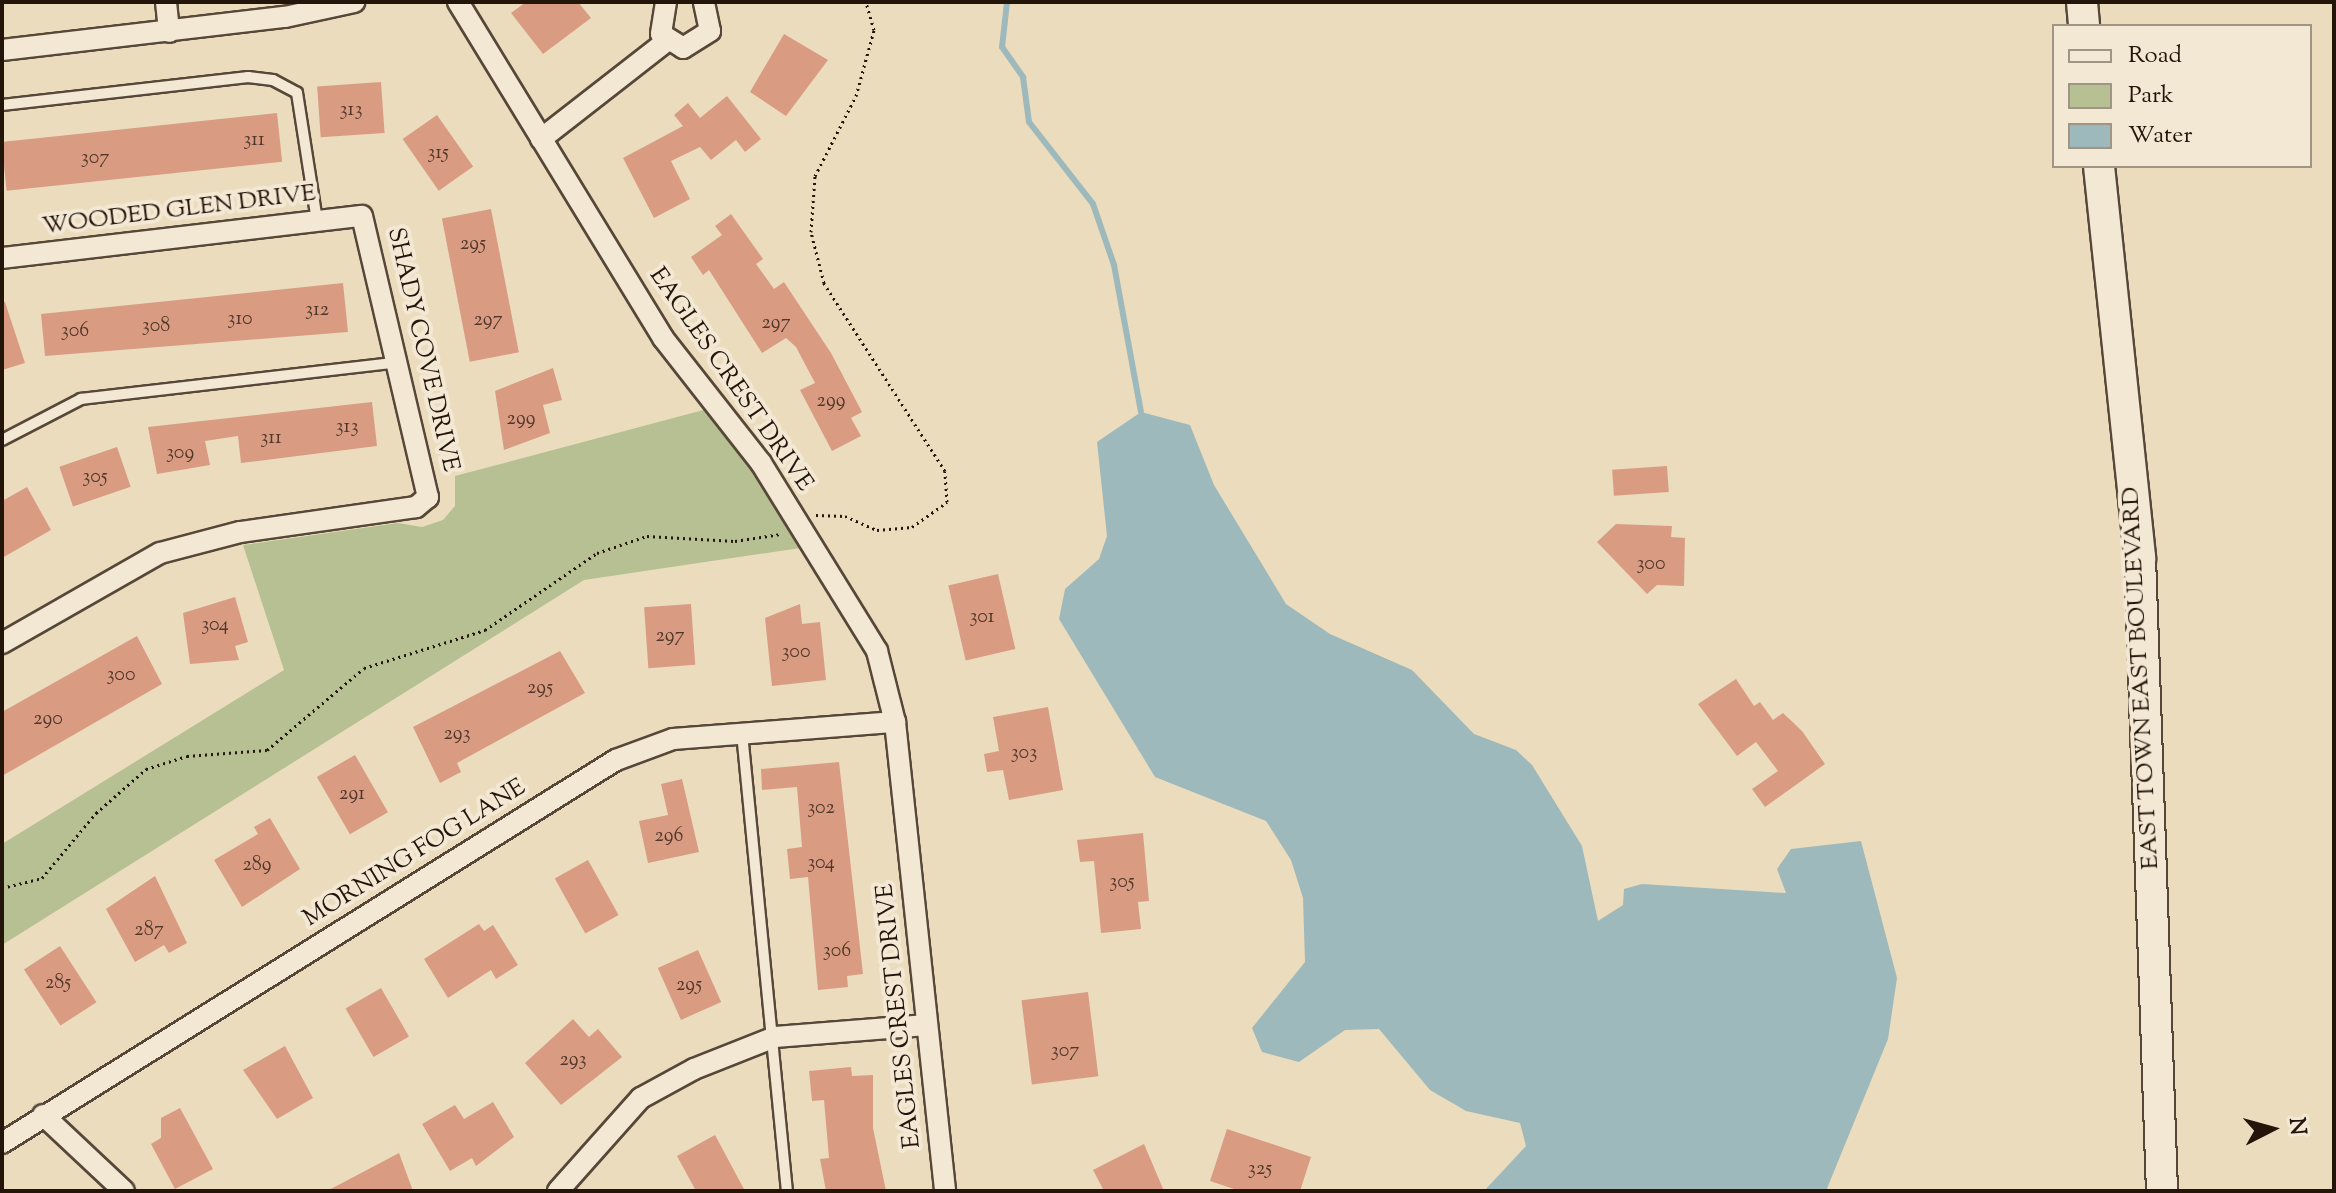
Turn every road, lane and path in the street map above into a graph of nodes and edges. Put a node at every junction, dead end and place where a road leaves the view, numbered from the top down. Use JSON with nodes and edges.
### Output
{"nodes":[{"id":1,"x":166,"y":2,"type":"edge"},
{"id":2,"x":354,"y":2,"type":"edge"},
{"id":3,"x":458,"y":2,"type":"edge"},
{"id":4,"x":666,"y":2,"type":"edge"},
{"id":5,"x":704,"y":2,"type":"edge"},
{"id":6,"x":866,"y":2,"type":"edge"},
{"id":7,"x":2082,"y":2,"type":"edge"},
{"id":8,"x":2084,"y":24,"type":"edge"},
{"id":9,"x":169,"y":32,"type":"junction"},
{"id":10,"x":667,"y":41,"type":"junction"},
{"id":11,"x":2,"y":50,"type":"edge"},
{"id":12,"x":2,"y":105,"type":"edge"},
{"id":13,"x":541,"y":139,"type":"junction"},
{"id":14,"x":2099,"y":168,"type":"edge"},
{"id":15,"x":362,"y":216,"type":"joint"},
{"id":16,"x":317,"y":221,"type":"junction"},
{"id":17,"x":2,"y":258,"type":"edge"},
{"id":18,"x":399,"y":362,"type":"junction"},
{"id":19,"x":2,"y":440,"type":"edge"},
{"id":20,"x":799,"y":524,"type":"junction"},
{"id":21,"x":2,"y":643,"type":"edge"},
{"id":22,"x":895,"y":722,"type":"junction"},
{"id":23,"x":742,"y":733,"type":"junction"},
{"id":24,"x":2,"y":888,"type":"edge"},
{"id":25,"x":927,"y":1025,"type":"junction"},
{"id":26,"x":775,"y":1037,"type":"junction"},
{"id":27,"x":43,"y":1115,"type":"junction"},
{"id":28,"x":2,"y":1143,"type":"edge"},
{"id":29,"x":124,"y":1191,"type":"edge"},
{"id":30,"x":558,"y":1191,"type":"edge"},
{"id":31,"x":787,"y":1191,"type":"edge"},
{"id":32,"x":945,"y":1191,"type":"edge"},
{"id":33,"x":2162,"y":1191,"type":"edge"}],
"edges":[{"from":1,"to":9,"type":"street"},
{"from":2,"to":9,"type":"street"},
{"from":3,"to":13,"type":"street","name":"EAGLES CREST DRIVE"},
{"from":4,"to":10,"type":"street"},
{"from":5,"to":10,"type":"street"},
{"from":6,"to":20,"type":"path"},
{"from":7,"to":8,"type":"street"},
{"from":9,"to":11,"type":"street"},
{"from":10,"to":13,"type":"street"},
{"from":12,"to":16,"type":"lane"},
{"from":13,"to":20,"type":"street","name":"EAGLES CREST DRIVE"},
{"from":14,"to":33,"type":"street","name":"EAST TOWN EAST BOULEVARD"},
{"from":15,"to":16,"type":"street","name":"WOODED GLEN DRIVE"},
{"from":15,"to":18,"type":"street","name":"SHADY COVE DRIVE"},
{"from":16,"to":17,"type":"street","name":"WOODED GLEN DRIVE"},
{"from":18,"to":19,"type":"lane"},
{"from":18,"to":21,"type":"street","name":"SHADY COVE DRIVE"},
{"from":20,"to":22,"type":"street","name":"EAGLES CREST DRIVE"},
{"from":20,"to":24,"type":"path"},
{"from":22,"to":23,"type":"street","name":"MORNING FOG LANE"},
{"from":22,"to":25,"type":"street","name":"EAGLES CREST DRIVE"},
{"from":23,"to":26,"type":"lane"},
{"from":23,"to":27,"type":"street","name":"MORNING FOG LANE"},
{"from":25,"to":26,"type":"street"},
{"from":25,"to":32,"type":"street","name":"EAGLES CREST DRIVE"},
{"from":26,"to":30,"type":"street"},
{"from":26,"to":31,"type":"lane"},
{"from":27,"to":28,"type":"street","name":"MORNING FOG LANE"},
{"from":27,"to":29,"type":"street"}]}
